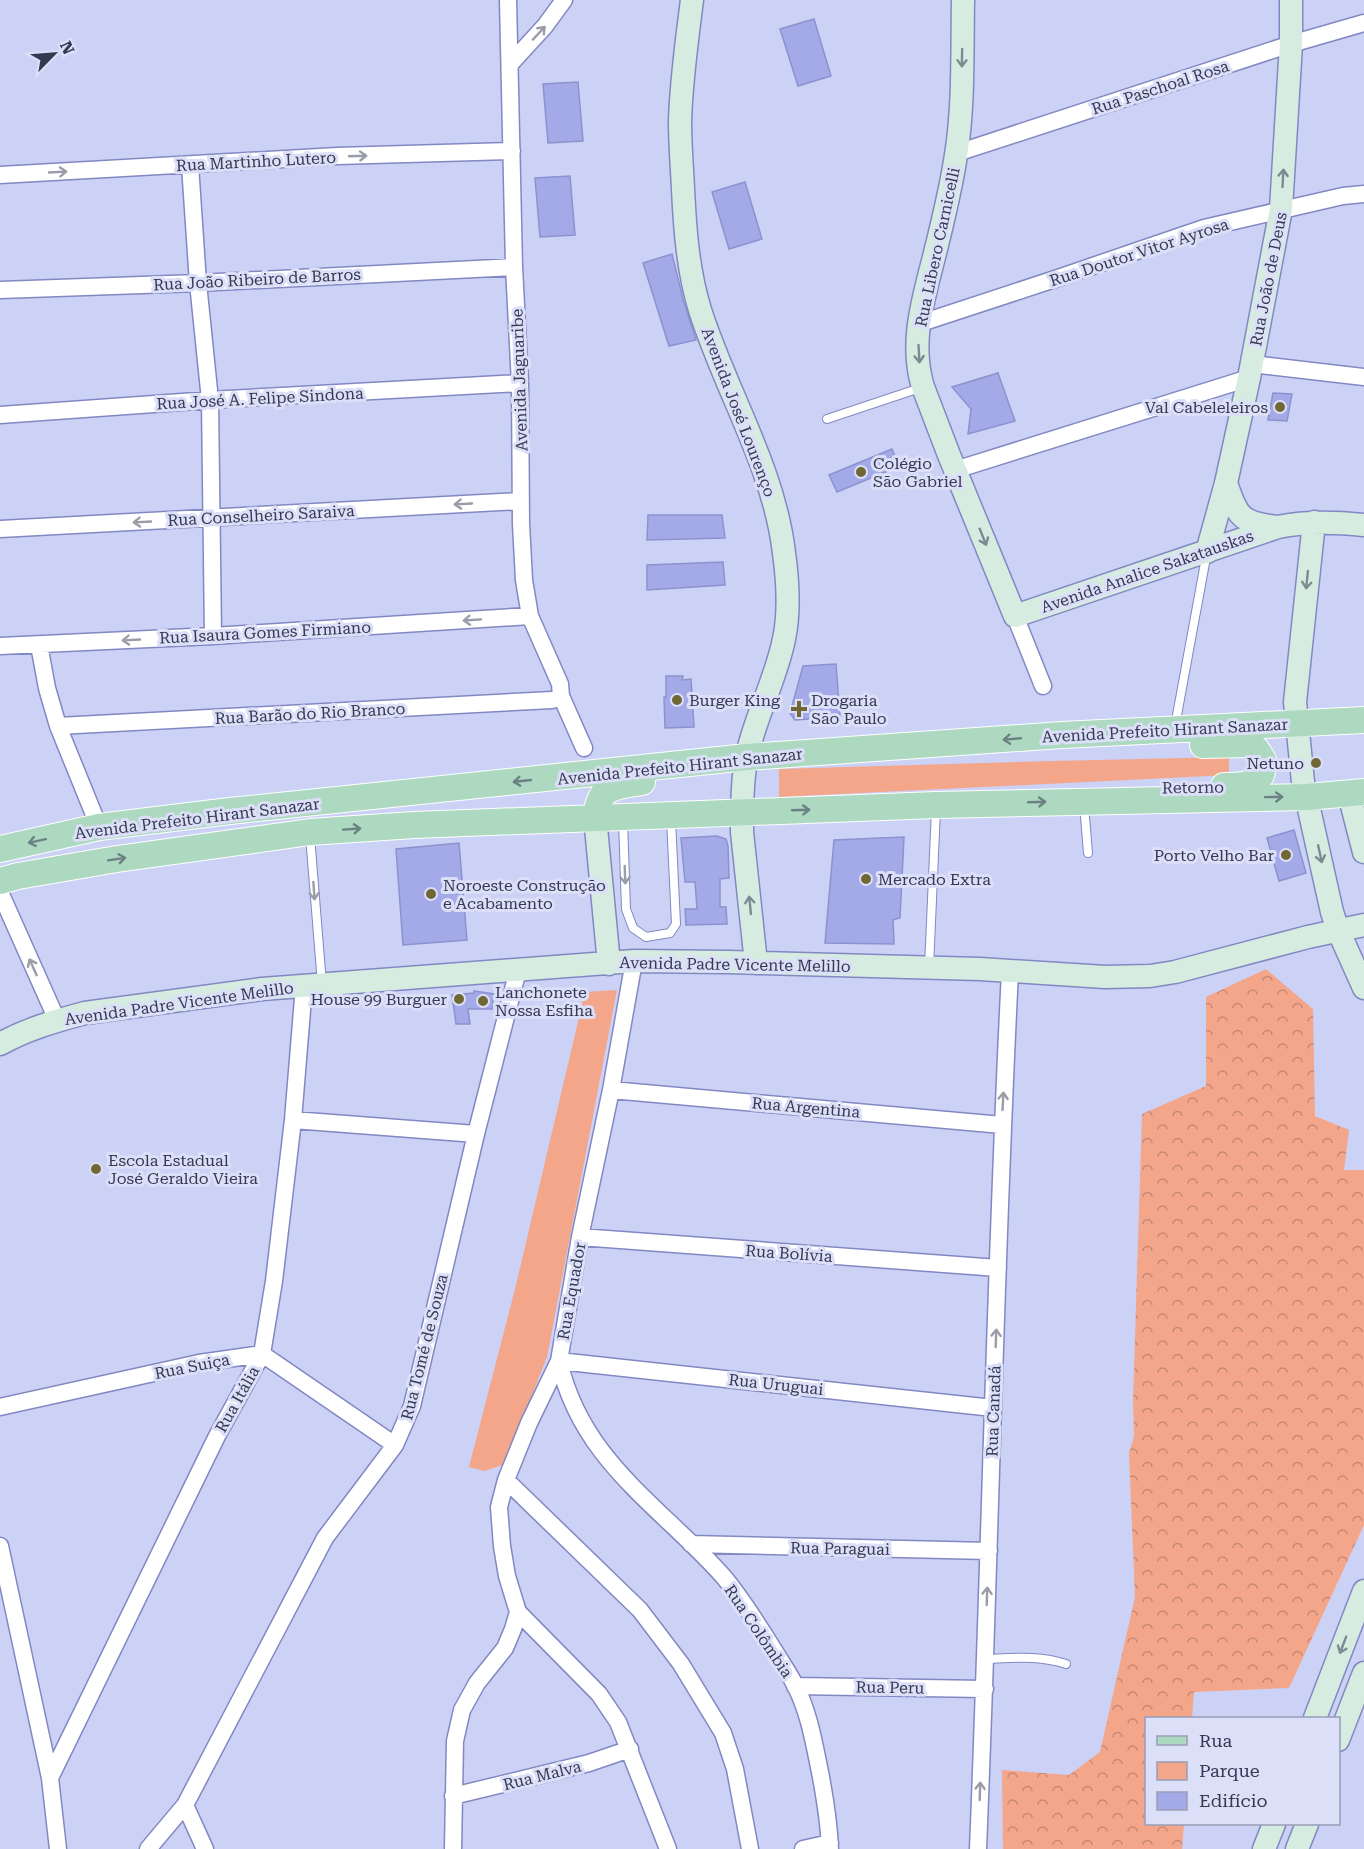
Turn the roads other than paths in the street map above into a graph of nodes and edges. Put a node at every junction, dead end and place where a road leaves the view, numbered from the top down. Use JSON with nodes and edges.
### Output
{"nodes":[{"id":1,"x":508,"y":0,"type":"edge"},
{"id":2,"x":564,"y":0,"type":"edge"},
{"id":3,"x":692,"y":0,"type":"edge"},
{"id":4,"x":963,"y":0,"type":"edge"},
{"id":5,"x":1291,"y":0,"type":"edge"},
{"id":6,"x":1364,"y":23,"type":"edge"},
{"id":7,"x":1291,"y":44,"type":"junction"},
{"id":8,"x":511,"y":63,"type":"junction"},
{"id":9,"x":512,"y":151,"type":"junction"},
{"id":10,"x":957,"y":153,"type":"junction"},
{"id":11,"x":190,"y":165,"type":"junction"},
{"id":12,"x":0,"y":175,"type":"edge"},
{"id":13,"x":1364,"y":194,"type":"edge"},
{"id":14,"x":1281,"y":209,"type":"junction"},
{"id":15,"x":514,"y":267,"type":"junction"},
{"id":16,"x":198,"y":283,"type":"junction"},
{"id":17,"x":0,"y":290,"type":"edge"},
{"id":18,"x":918,"y":324,"type":"junction"},
{"id":19,"x":1251,"y":371,"type":"junction"},
{"id":20,"x":1364,"y":378,"type":"edge"},
{"id":21,"x":520,"y":383,"type":"junction"},
{"id":22,"x":923,"y":387,"type":"junction"},
{"id":23,"x":210,"y":400,"type":"junction"},
{"id":24,"x":0,"y":415,"type":"edge"},
{"id":25,"x":827,"y":419,"type":"dead end"},
{"id":26,"x":955,"y":470,"type":"junction"},
{"id":27,"x":1226,"y":483,"type":"junction"},
{"id":28,"x":521,"y":501,"type":"junction"},
{"id":29,"x":212,"y":518,"type":"junction"},
{"id":30,"x":1314,"y":522,"type":"junction"},
{"id":31,"x":1364,"y":525,"type":"edge"},
{"id":32,"x":1278,"y":527,"type":"junction"},
{"id":33,"x":0,"y":529,"type":"edge"},
{"id":34,"x":1207,"y":552,"type":"junction"},
{"id":35,"x":530,"y":616,"type":"junction"},
{"id":36,"x":1015,"y":616,"type":"junction"},
{"id":37,"x":213,"y":636,"type":"junction"},
{"id":38,"x":39,"y":645,"type":"junction"},
{"id":39,"x":0,"y":646,"type":"edge"},
{"id":40,"x":1043,"y":686,"type":"dead end"},
{"id":41,"x":561,"y":696,"type":"junction"},
{"id":42,"x":1364,"y":720,"type":"edge"},
{"id":43,"x":58,"y":726,"type":"junction"},
{"id":44,"x":1175,"y":730,"type":"junction"},
{"id":45,"x":1123,"y":732,"type":"junction"},
{"id":46,"x":1297,"y":733,"type":"junction"},
{"id":47,"x":584,"y":748,"type":"dead end"},
{"id":48,"x":747,"y":757,"type":"junction"},
{"id":49,"x":695,"y":763,"type":"junction"},
{"id":50,"x":1305,"y":790,"type":"junction"},
{"id":51,"x":1356,"y":793,"type":"edge"},
{"id":52,"x":1093,"y":801,"type":"junction"},
{"id":53,"x":936,"y":805,"type":"junction"},
{"id":54,"x":742,"y":813,"type":"junction"},
{"id":55,"x":670,"y":814,"type":"junction"},
{"id":56,"x":623,"y":816,"type":"junction"},
{"id":57,"x":595,"y":818,"type":"junction"},
{"id":58,"x":99,"y":827,"type":"junction"},
{"id":59,"x":310,"y":832,"type":"junction"},
{"id":60,"x":0,"y":849,"type":"edge"},
{"id":61,"x":1088,"y":852,"type":"dead end"},
{"id":62,"x":1364,"y":852,"type":"edge"},
{"id":63,"x":0,"y":881,"type":"edge"},
{"id":64,"x":0,"y":892,"type":"edge"},
{"id":65,"x":1364,"y":925,"type":"edge"},
{"id":66,"x":1338,"y":930,"type":"junction"},
{"id":67,"x":634,"y":961,"type":"junction"},
{"id":68,"x":756,"y":963,"type":"junction"},
{"id":69,"x":609,"y":964,"type":"junction"},
{"id":70,"x":929,"y":968,"type":"junction"},
{"id":71,"x":519,"y":970,"type":"junction"},
{"id":72,"x":1010,"y":972,"type":"junction"},
{"id":73,"x":1363,"y":983,"type":"edge"},
{"id":74,"x":313,"y":986,"type":"junction"},
{"id":75,"x":57,"y":1020,"type":"junction"},
{"id":76,"x":0,"y":1044,"type":"edge"},
{"id":77,"x":610,"y":1090,"type":"junction"},
{"id":78,"x":292,"y":1120,"type":"junction"},
{"id":79,"x":1002,"y":1125,"type":"junction"},
{"id":80,"x":476,"y":1134,"type":"junction"},
{"id":81,"x":580,"y":1237,"type":"junction"},
{"id":82,"x":998,"y":1268,"type":"junction"},
{"id":83,"x":262,"y":1354,"type":"junction"},
{"id":84,"x":559,"y":1361,"type":"junction"},
{"id":85,"x":0,"y":1407,"type":"edge"},
{"id":86,"x":993,"y":1408,"type":"junction"},
{"id":87,"x":395,"y":1446,"type":"junction"},
{"id":88,"x":506,"y":1480,"type":"junction"},
{"id":89,"x":691,"y":1544,"type":"junction"},
{"id":90,"x":0,"y":1546,"type":"edge"},
{"id":91,"x":988,"y":1551,"type":"junction"},
{"id":92,"x":1364,"y":1591,"type":"edge"},
{"id":93,"x":518,"y":1611,"type":"junction"},
{"id":94,"x":985,"y":1659,"type":"junction"},
{"id":95,"x":1066,"y":1664,"type":"dead end"},
{"id":96,"x":1364,"y":1673,"type":"edge"},
{"id":97,"x":795,"y":1686,"type":"junction"},
{"id":98,"x":985,"y":1689,"type":"junction"},
{"id":99,"x":1316,"y":1717,"type":"edge"},
{"id":100,"x":1340,"y":1735,"type":"edge"},
{"id":101,"x":630,"y":1749,"type":"junction"},
{"id":102,"x":50,"y":1778,"type":"junction"},
{"id":103,"x":453,"y":1796,"type":"junction"},
{"id":104,"x":185,"y":1805,"type":"junction"},
{"id":105,"x":1274,"y":1825,"type":"edge"},
{"id":106,"x":1307,"y":1825,"type":"edge"},
{"id":107,"x":830,"y":1846,"type":"edge"},
{"id":108,"x":58,"y":1849,"type":"edge"},
{"id":109,"x":148,"y":1849,"type":"edge"},
{"id":110,"x":205,"y":1849,"type":"edge"},
{"id":111,"x":453,"y":1849,"type":"edge"},
{"id":112,"x":668,"y":1849,"type":"edge"},
{"id":113,"x":750,"y":1849,"type":"edge"},
{"id":114,"x":803,"y":1849,"type":"edge"},
{"id":115,"x":978,"y":1849,"type":"edge"},
{"id":116,"x":1264,"y":1849,"type":"edge"},
{"id":117,"x":1297,"y":1849,"type":"edge"}],
"edges":[{"from":1,"to":8,"type":"street","name":"Avenida Jaguaribe"},
{"from":8,"to":2,"type":"street","one_way":true},
{"from":3,"to":48,"type":"main road","name":"Avenida José Lourenço"},
{"from":4,"to":10,"type":"main road","name":"Rua Libero Carnicelli","one_way":true},
{"from":5,"to":7,"type":"main road","name":"Rua João de Deus"},
{"from":6,"to":7,"type":"street","name":"Rua Paschoal Rosa"},
{"from":7,"to":10,"type":"street","name":"Rua Paschoal Rosa"},
{"from":14,"to":7,"type":"main road","name":"Rua João de Deus","one_way":true},
{"from":8,"to":9,"type":"street","name":"Avenida Jaguaribe"},
{"from":11,"to":9,"type":"street","name":"Rua Martinho Lutero","one_way":true},
{"from":9,"to":15,"type":"street","name":"Avenida Jaguaribe"},
{"from":10,"to":18,"type":"main road","name":"Rua Libero Carnicelli"},
{"from":12,"to":11,"type":"street","name":"Rua Martinho Lutero","one_way":true},
{"from":11,"to":16,"type":"street"},
{"from":13,"to":14,"type":"street","name":"Rua Doutor Vitor Ayrosa"},
{"from":14,"to":18,"type":"street","name":"Rua Doutor Vitor Ayrosa"},
{"from":14,"to":19,"type":"main road","name":"Rua João de Deus"},
{"from":15,"to":16,"type":"street","name":"Rua João Ribeiro de Barros"},
{"from":15,"to":21,"type":"street","name":"Avenida Jaguaribe"},
{"from":16,"to":17,"type":"street","name":"Rua João Ribeiro de Barros"},
{"from":16,"to":23,"type":"street"},
{"from":18,"to":22,"type":"main road","name":"Rua Libero Carnicelli","one_way":true},
{"from":19,"to":20,"type":"street"},
{"from":19,"to":26,"type":"street"},
{"from":19,"to":27,"type":"main road","name":"Rua João de Deus"},
{"from":21,"to":23,"type":"street","name":"Rua José A. Felipe Sindona"},
{"from":21,"to":28,"type":"street","name":"Avenida Jaguaribe"},
{"from":22,"to":25,"type":"lane"},
{"from":22,"to":26,"type":"main road","name":"Rua Libero Carnicelli"},
{"from":23,"to":24,"type":"street","name":"Rua José A. Felipe Sindona"},
{"from":23,"to":29,"type":"street"},
{"from":26,"to":36,"type":"main road","name":"Rua Libero Carnicelli","one_way":true},
{"from":27,"to":32,"type":"main road","name":"Avenida Analice Sakatauskas"},
{"from":27,"to":34,"type":"main road","name":"Rua João de Deus"},
{"from":28,"to":29,"type":"street","name":"Rua Conselheiro Saraiva","one_way":true},
{"from":28,"to":35,"type":"street","name":"Avenida Jaguaribe"},
{"from":29,"to":33,"type":"street","name":"Rua Conselheiro Saraiva","one_way":true},
{"from":29,"to":37,"type":"street"},
{"from":30,"to":31,"type":"main road","name":"Avenida Analice Sakatauskas"},
{"from":30,"to":32,"type":"main road","name":"Avenida Analice Sakatauskas"},
{"from":30,"to":46,"type":"main road","one_way":true},
{"from":32,"to":34,"type":"main road","name":"Avenida Analice Sakatauskas"},
{"from":34,"to":36,"type":"main road","name":"Avenida Analice Sakatauskas"},
{"from":34,"to":44,"type":"lane"},
{"from":35,"to":37,"type":"street","name":"Rua Isaura Gomes Firmiano","one_way":true},
{"from":35,"to":41,"type":"street","name":"Avenida Jaguaribe"},
{"from":36,"to":40,"type":"street","name":"Rua Libero Carnicelli"},
{"from":37,"to":38,"type":"street","name":"Rua Isaura Gomes Firmiano","one_way":true},
{"from":38,"to":39,"type":"street","name":"Rua Isaura Gomes Firmiano"},
{"from":38,"to":43,"type":"street"},
{"from":41,"to":43,"type":"street","name":"Rua Barão do Rio Branco"},
{"from":41,"to":47,"type":"street","name":"Avenida Jaguaribe"},
{"from":42,"to":46,"type":"main road","name":"Avenida Prefeito Hirant Sanazar"},
{"from":43,"to":58,"type":"street"},
{"from":44,"to":45,"type":"main road","name":"Avenida Prefeito Hirant Sanazar"},
{"from":44,"to":46,"type":"main road","name":"Avenida Prefeito Hirant Sanazar"},
{"from":45,"to":48,"type":"main road","name":"Avenida Prefeito Hirant Sanazar","one_way":true},
{"from":45,"to":52,"type":"main road","name":"Retorno"},
{"from":46,"to":50,"type":"main road"},
{"from":48,"to":49,"type":"main road","name":"Avenida Prefeito Hirant Sanazar"},
{"from":48,"to":54,"type":"main road","name":"Avenida José Lourenço"},
{"from":49,"to":57,"type":"main road"},
{"from":49,"to":58,"type":"main road","name":"Avenida Prefeito Hirant Sanazar","one_way":true},
{"from":50,"to":51,"type":"main road","name":"Avenida Prefeito Hirant Sanazar"},
{"from":52,"to":50,"type":"main road","name":"Avenida Prefeito Hirant Sanazar","one_way":true},
{"from":50,"to":66,"type":"main road","one_way":true},
{"from":51,"to":62,"type":"main road"},
{"from":53,"to":52,"type":"main road","name":"Avenida Prefeito Hirant Sanazar","one_way":true},
{"from":52,"to":61,"type":"lane"},
{"from":54,"to":53,"type":"main road","name":"Avenida Prefeito Hirant Sanazar","one_way":true},
{"from":53,"to":70,"type":"lane"},
{"from":54,"to":55,"type":"main road","name":"Avenida Prefeito Hirant Sanazar"},
{"from":68,"to":54,"type":"main road","name":"Avenida José Lourenço","one_way":true},
{"from":55,"to":56,"type":"main road","name":"Avenida Prefeito Hirant Sanazar"},
{"from":56,"to":55,"type":"lane","one_way":true},
{"from":56,"to":57,"type":"main road","name":"Avenida Prefeito Hirant Sanazar"},
{"from":59,"to":57,"type":"main road","name":"Avenida Prefeito Hirant Sanazar","one_way":true},
{"from":57,"to":69,"type":"main road"},
{"from":58,"to":60,"type":"main road","name":"Avenida Prefeito Hirant Sanazar","one_way":true},
{"from":63,"to":59,"type":"main road","name":"Avenida Prefeito Hirant Sanazar","one_way":true},
{"from":59,"to":74,"type":"lane","one_way":true},
{"from":75,"to":64,"type":"street","one_way":true},
{"from":65,"to":66,"type":"main road","name":"Avenida Padre Vicente Melillo"},
{"from":66,"to":72,"type":"main road","name":"Avenida Padre Vicente Melillo"},
{"from":66,"to":73,"type":"main road"},
{"from":67,"to":68,"type":"main road","name":"Avenida Padre Vicente Melillo"},
{"from":67,"to":69,"type":"main road","name":"Avenida Padre Vicente Melillo"},
{"from":67,"to":77,"type":"street","name":"Rua Equador"},
{"from":68,"to":70,"type":"main road","name":"Avenida Padre Vicente Melillo"},
{"from":69,"to":71,"type":"main road","name":"Avenida Padre Vicente Melillo"},
{"from":70,"to":72,"type":"main road","name":"Avenida Padre Vicente Melillo"},
{"from":71,"to":74,"type":"main road","name":"Avenida Padre Vicente Melillo"},
{"from":71,"to":80,"type":"street","name":"Rua Tomé de Souza"},
{"from":79,"to":72,"type":"street","name":"Rua Canadá","one_way":true},
{"from":74,"to":75,"type":"main road","name":"Avenida Padre Vicente Melillo"},
{"from":74,"to":78,"type":"street","name":"Rua Itália"},
{"from":75,"to":76,"type":"main road","name":"Avenida Padre Vicente Melillo"},
{"from":77,"to":79,"type":"street","name":"Rua Argentina"},
{"from":77,"to":81,"type":"street","name":"Rua Equador"},
{"from":78,"to":80,"type":"street"},
{"from":78,"to":83,"type":"street","name":"Rua Itália"},
{"from":79,"to":82,"type":"street","name":"Rua Canadá"},
{"from":80,"to":87,"type":"street","name":"Rua Tomé de Souza"},
{"from":81,"to":82,"type":"street","name":"Rua Bolívia"},
{"from":81,"to":84,"type":"street","name":"Rua Equador"},
{"from":86,"to":82,"type":"street","name":"Rua Canadá","one_way":true},
{"from":83,"to":85,"type":"street","name":"Rua Suiça"},
{"from":83,"to":87,"type":"street"},
{"from":83,"to":102,"type":"street","name":"Rua Itália"},
{"from":84,"to":86,"type":"street","name":"Rua Uruguai"},
{"from":84,"to":88,"type":"street","name":"Rua Equador"},
{"from":84,"to":89,"type":"street","name":"Rua Colômbia"},
{"from":86,"to":91,"type":"street","name":"Rua Canadá"},
{"from":87,"to":104,"type":"street","name":"Rua Tomé de Souza"},
{"from":88,"to":93,"type":"street","name":"Rua Equador"},
{"from":88,"to":113,"type":"street"},
{"from":89,"to":91,"type":"street","name":"Rua Paraguai"},
{"from":89,"to":97,"type":"street","name":"Rua Colômbia"},
{"from":90,"to":102,"type":"street"},
{"from":94,"to":91,"type":"street","name":"Rua Canadá","one_way":true},
{"from":92,"to":99,"type":"main road","one_way":true},
{"from":93,"to":101,"type":"street"},
{"from":93,"to":103,"type":"street"},
{"from":94,"to":95,"type":"lane"},
{"from":94,"to":98,"type":"street","name":"Rua Canadá"},
{"from":96,"to":100,"type":"main road"},
{"from":97,"to":98,"type":"street","name":"Rua Peru"},
{"from":97,"to":107,"type":"street","name":"Rua Colômbia"},
{"from":115,"to":98,"type":"street","name":"Rua Canadá","one_way":true},
{"from":101,"to":103,"type":"street","name":"Rua Malva"},
{"from":101,"to":112,"type":"street"},
{"from":102,"to":108,"type":"street"},
{"from":103,"to":111,"type":"street"},
{"from":104,"to":109,"type":"street","name":"Rua Tomé de Souza"},
{"from":104,"to":110,"type":"street"},
{"from":105,"to":116,"type":"main road"},
{"from":106,"to":117,"type":"main road"},
{"from":107,"to":114,"type":"street"}]}
